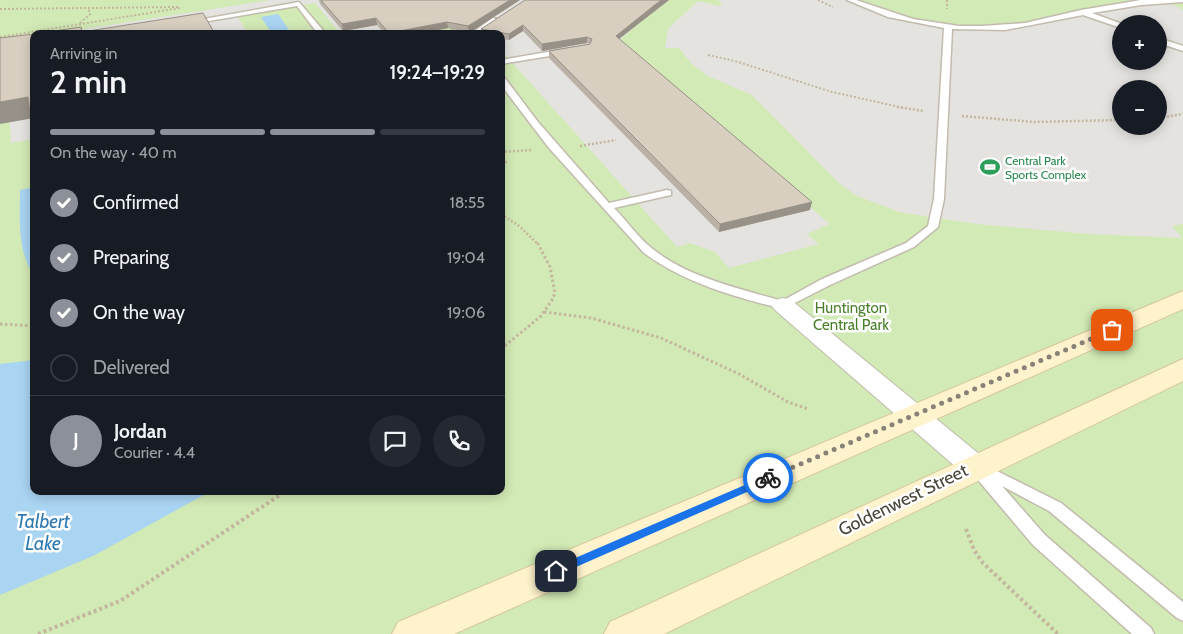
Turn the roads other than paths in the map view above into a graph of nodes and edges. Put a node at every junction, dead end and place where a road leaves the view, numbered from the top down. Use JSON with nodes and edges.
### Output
{"nodes":[{"id":1,"x":850,"y":0,"type":"edge"},
{"id":2,"x":1183,"y":0,"type":"edge"},
{"id":3,"x":1081,"y":12,"type":"junction"},
{"id":4,"x":504,"y":15,"type":"edge"},
{"id":5,"x":1112,"y":23,"type":"edge"},
{"id":6,"x":179,"y":24,"type":"edge"},
{"id":7,"x":948,"y":26,"type":"junction"},
{"id":8,"x":319,"y":30,"type":"edge"},
{"id":9,"x":480,"y":30,"type":"edge"},
{"id":10,"x":1167,"y":43,"type":"edge"},
{"id":11,"x":570,"y":50,"type":"edge"},
{"id":12,"x":1183,"y":50,"type":"edge"},
{"id":13,"x":505,"y":61,"type":"edge"},
{"id":14,"x":505,"y":85,"type":"edge"},
{"id":15,"x":667,"y":193,"type":"dead end"},
{"id":16,"x":608,"y":206,"type":"junction"},
{"id":17,"x":1183,"y":299,"type":"edge"},
{"id":18,"x":783,"y":305,"type":"junction"},
{"id":19,"x":1183,"y":369,"type":"edge"},
{"id":20,"x":915,"y":414,"type":"junction"},
{"id":21,"x":974,"y":466,"type":"junction"},
{"id":22,"x":1183,"y":613,"type":"edge"},
{"id":23,"x":412,"y":634,"type":"edge"},
{"id":24,"x":624,"y":634,"type":"edge"},
{"id":25,"x":1145,"y":634,"type":"edge"}],
"edges":[{"from":1,"to":7,"type":"lane"},
{"from":2,"to":3,"type":"lane"},
{"from":3,"to":5,"type":"lane"},
{"from":3,"to":7,"type":"lane"},
{"from":4,"to":9,"type":"lane"},
{"from":6,"to":8,"type":"lane"},
{"from":7,"to":18,"type":"lane"},
{"from":10,"to":12,"type":"lane"},
{"from":11,"to":13,"type":"lane"},
{"from":14,"to":16,"type":"lane"},
{"from":15,"to":16,"type":"lane"},
{"from":16,"to":18,"type":"lane"},
{"from":17,"to":20,"type":"main road"},
{"from":18,"to":20,"type":"street"},
{"from":19,"to":21,"type":"main road","name":"Goldenwest Street"},
{"from":20,"to":21,"type":"street"},
{"from":20,"to":23,"type":"main road"},
{"from":21,"to":22,"type":"lane"},
{"from":21,"to":24,"type":"main road","name":"Goldenwest Street"},
{"from":21,"to":25,"type":"lane"}]}
